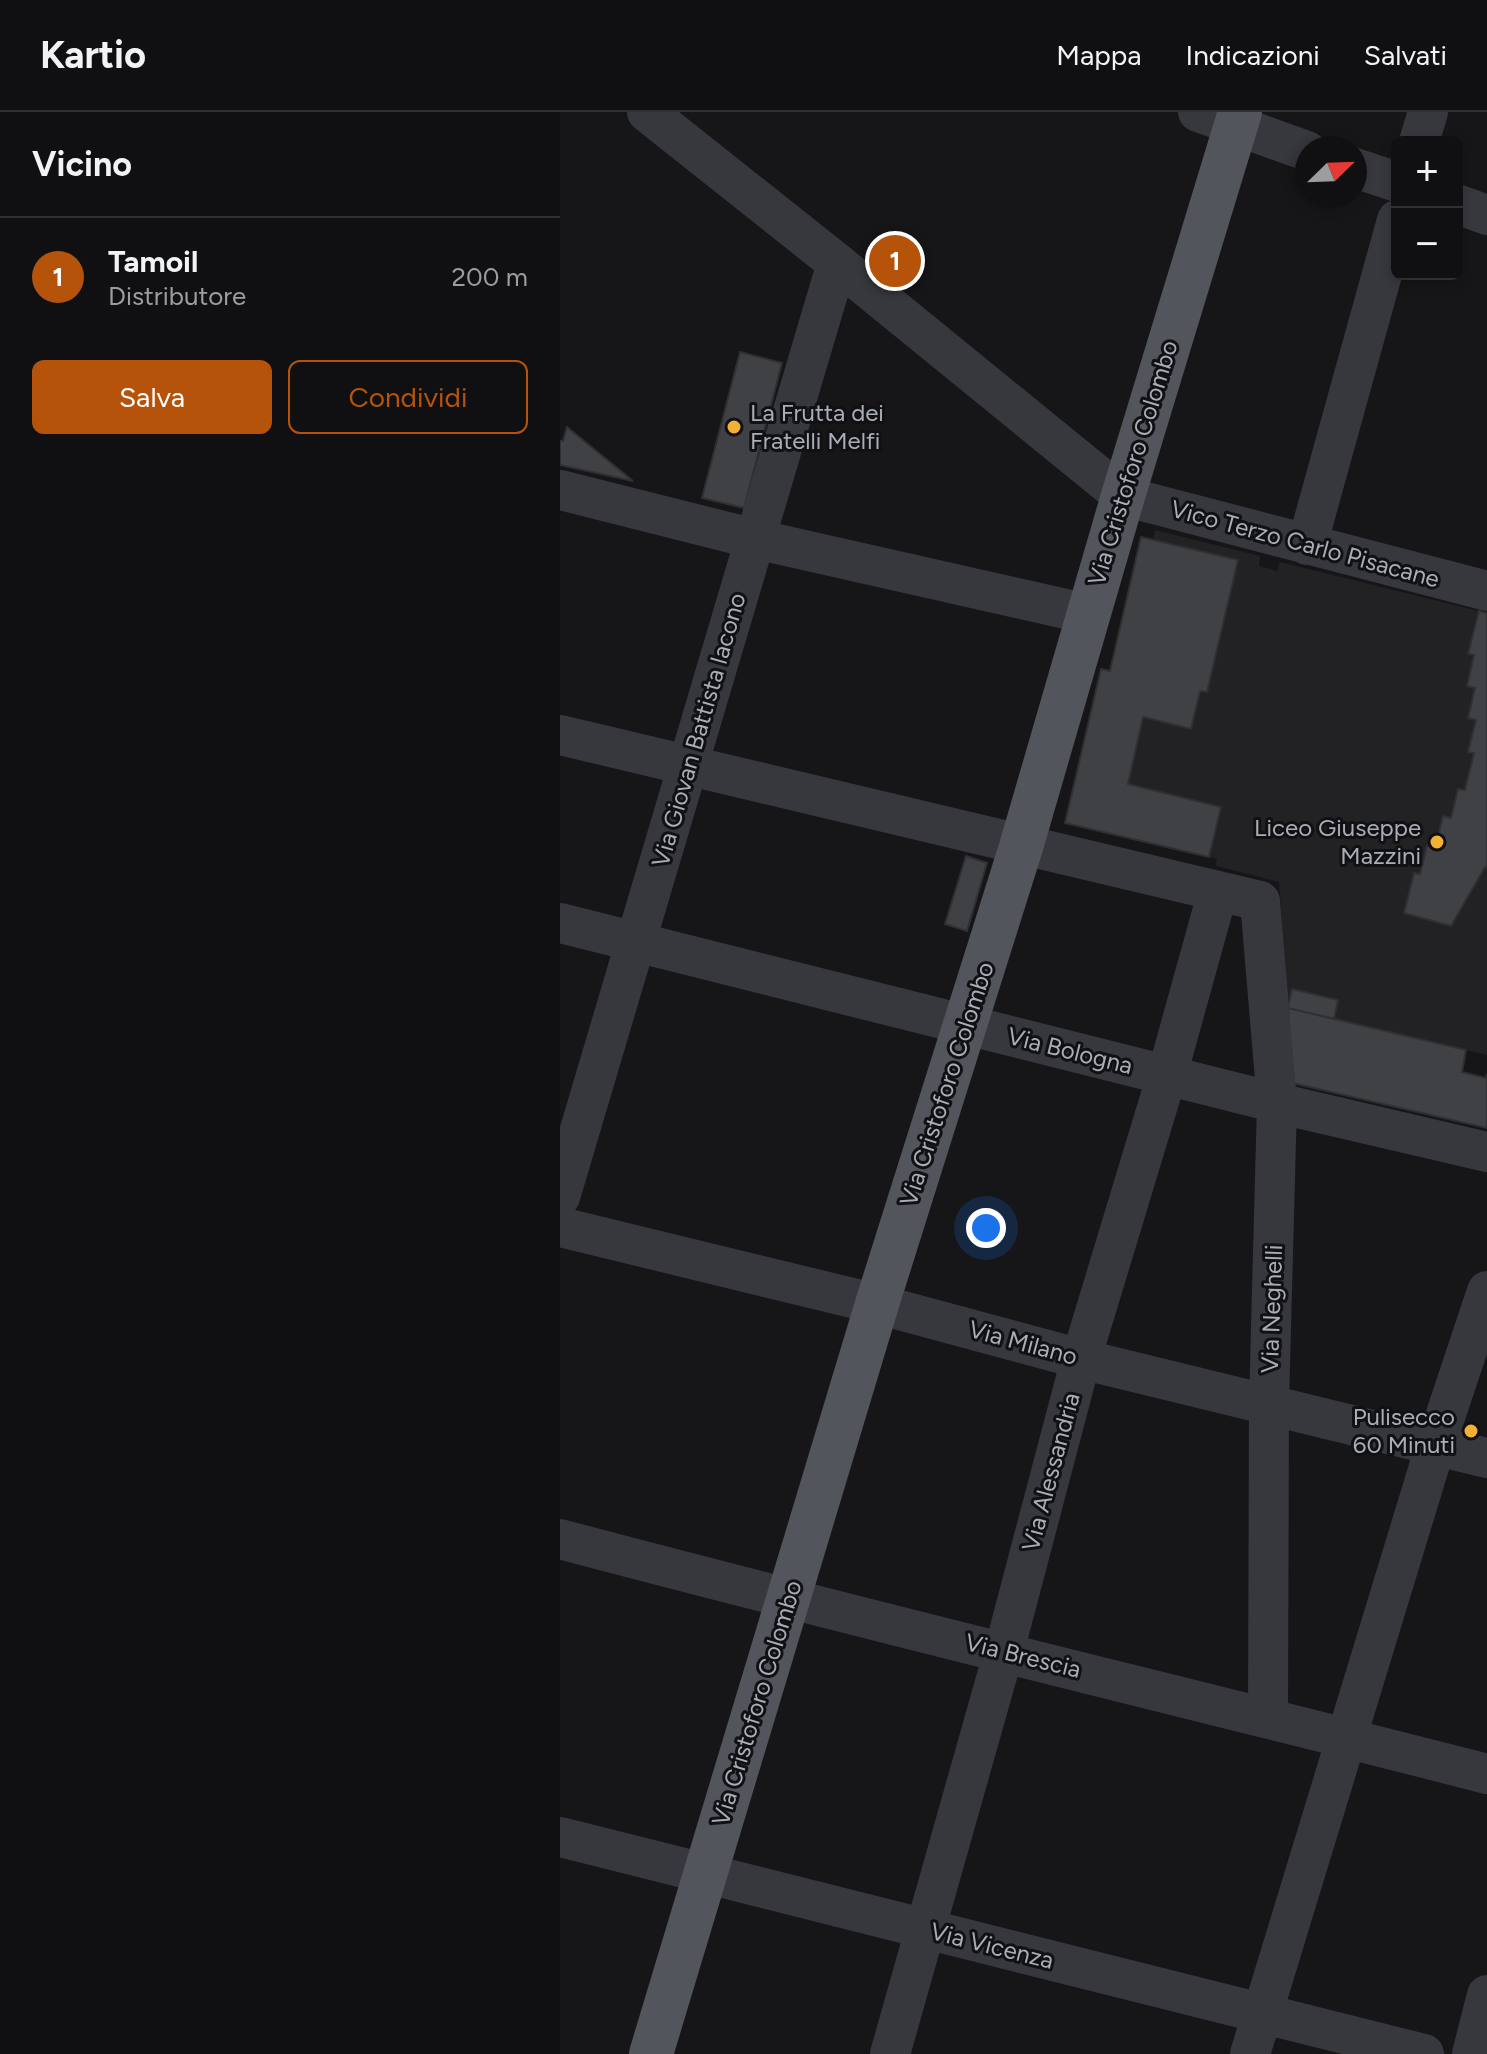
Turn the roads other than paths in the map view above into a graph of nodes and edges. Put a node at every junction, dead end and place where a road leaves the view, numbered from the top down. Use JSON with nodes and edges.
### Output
{"nodes":[{"id":1,"x":647,"y":112,"type":"edge"},
{"id":2,"x":1428,"y":112,"type":"edge"},
{"id":3,"x":1224,"y":117,"type":"edge"},
{"id":4,"x":1421,"y":136,"type":"edge"},
{"id":5,"x":1295,"y":146,"type":"edge"},
{"id":6,"x":1367,"y":172,"type":"edge"},
{"id":7,"x":1391,"y":180,"type":"edge"},
{"id":8,"x":1463,"y":206,"type":"edge"},
{"id":9,"x":1487,"y":215,"type":"edge"},
{"id":10,"x":1391,"y":242,"type":"edge"},
{"id":11,"x":837,"y":263,"type":"junction"},
{"id":12,"x":560,"y":490,"type":"edge"},
{"id":13,"x":1123,"y":496,"type":"junction"},
{"id":14,"x":755,"y":539,"type":"junction"},
{"id":15,"x":1307,"y":545,"type":"junction"},
{"id":16,"x":1487,"y":591,"type":"edge"},
{"id":17,"x":1088,"y":614,"type":"junction"},
{"id":18,"x":560,"y":735,"type":"edge"},
{"id":19,"x":688,"y":765,"type":"junction"},
{"id":20,"x":1021,"y":847,"type":"junction"},
{"id":21,"x":1218,"y":891,"type":"junction"},
{"id":22,"x":560,"y":923,"type":"edge"},
{"id":23,"x":637,"y":942,"type":"junction"},
{"id":24,"x":966,"y":1026,"type":"junction"},
{"id":25,"x":1167,"y":1075,"type":"junction"},
{"id":26,"x":1277,"y":1103,"type":"junction"},
{"id":27,"x":1487,"y":1152,"type":"edge"},
{"id":28,"x":560,"y":1197,"type":"edge"},
{"id":29,"x":560,"y":1227,"type":"edge"},
{"id":30,"x":1487,"y":1291,"type":"edge"},
{"id":31,"x":877,"y":1304,"type":"junction"},
{"id":32,"x":1081,"y":1359,"type":"junction"},
{"id":33,"x":1269,"y":1403,"type":"junction"},
{"id":34,"x":1436,"y":1444,"type":"junction"},
{"id":35,"x":1487,"y":1458,"type":"edge"},
{"id":36,"x":560,"y":1539,"type":"edge"},
{"id":37,"x":788,"y":1600,"type":"junction"},
{"id":38,"x":1004,"y":1651,"type":"junction"},
{"id":39,"x":1268,"y":1718,"type":"junction"},
{"id":40,"x":1346,"y":1738,"type":"junction"},
{"id":41,"x":1487,"y":1774,"type":"edge"},
{"id":42,"x":560,"y":1837,"type":"edge"},
{"id":43,"x":706,"y":1874,"type":"junction"},
{"id":44,"x":925,"y":1929,"type":"junction"},
{"id":45,"x":1487,"y":1995,"type":"edge"},
{"id":46,"x":1262,"y":2014,"type":"junction"},
{"id":47,"x":651,"y":2054,"type":"edge"},
{"id":48,"x":890,"y":2054,"type":"edge"},
{"id":49,"x":1250,"y":2054,"type":"edge"},
{"id":50,"x":1424,"y":2054,"type":"edge"},
{"id":51,"x":1472,"y":2054,"type":"edge"}],
"edges":[{"from":1,"to":11,"type":"street"},
{"from":2,"to":4,"type":"street"},
{"from":3,"to":5,"type":"street"},
{"from":3,"to":13,"type":"main road","name":"Via Cristoforo Colombo"},
{"from":6,"to":7,"type":"street"},
{"from":8,"to":9,"type":"street"},
{"from":10,"to":15,"type":"street"},
{"from":11,"to":13,"type":"street"},
{"from":11,"to":14,"type":"street","name":"Via Giovan Battista Iacono"},
{"from":12,"to":14,"type":"street"},
{"from":13,"to":15,"type":"street","name":"Vico Terzo Carlo Pisacane"},
{"from":13,"to":17,"type":"main road","name":"Via Cristoforo Colombo"},
{"from":14,"to":17,"type":"street"},
{"from":14,"to":19,"type":"street","name":"Via Giovan Battista Iacono"},
{"from":15,"to":16,"type":"street","name":"Vico Terzo Carlo Pisacane"},
{"from":17,"to":20,"type":"main road","name":"Via Cristoforo Colombo"},
{"from":18,"to":19,"type":"street"},
{"from":19,"to":20,"type":"street"},
{"from":19,"to":23,"type":"street","name":"Via Giovan Battista Iacono"},
{"from":20,"to":21,"type":"street"},
{"from":20,"to":24,"type":"main road","name":"Via Cristoforo Colombo"},
{"from":21,"to":25,"type":"street","name":"Via Alessandria"},
{"from":21,"to":26,"type":"street","name":"Via Neghelli"},
{"from":22,"to":23,"type":"street","name":"Via Bologna"},
{"from":23,"to":24,"type":"street","name":"Via Bologna"},
{"from":23,"to":28,"type":"street","name":"Via Giovan Battista Iacono"},
{"from":24,"to":25,"type":"street","name":"Via Bologna"},
{"from":24,"to":31,"type":"main road","name":"Via Cristoforo Colombo"},
{"from":25,"to":26,"type":"street","name":"Via Bologna"},
{"from":25,"to":32,"type":"street","name":"Via Alessandria"},
{"from":26,"to":27,"type":"street","name":"Via Bologna"},
{"from":26,"to":33,"type":"street","name":"Via Neghelli"},
{"from":29,"to":31,"type":"street","name":"Via Milano"},
{"from":30,"to":34,"type":"street"},
{"from":31,"to":32,"type":"street","name":"Via Milano"},
{"from":31,"to":37,"type":"main road","name":"Via Cristoforo Colombo"},
{"from":32,"to":33,"type":"street","name":"Via Milano"},
{"from":32,"to":38,"type":"street","name":"Via Alessandria"},
{"from":33,"to":34,"type":"street","name":"Via Milano"},
{"from":33,"to":39,"type":"street","name":"Via Neghelli"},
{"from":34,"to":35,"type":"street","name":"Via Milano"},
{"from":34,"to":40,"type":"street"},
{"from":36,"to":37,"type":"street","name":"Via Brescia"},
{"from":37,"to":38,"type":"street","name":"Via Brescia"},
{"from":37,"to":43,"type":"main road","name":"Via Cristoforo Colombo"},
{"from":38,"to":39,"type":"street","name":"Via Brescia"},
{"from":38,"to":44,"type":"street","name":"Via Alessandria"},
{"from":39,"to":40,"type":"street","name":"Via Brescia"},
{"from":40,"to":41,"type":"street","name":"Via Brescia"},
{"from":40,"to":46,"type":"street"},
{"from":42,"to":43,"type":"street","name":"Via Vicenza"},
{"from":43,"to":44,"type":"street","name":"Via Vicenza"},
{"from":43,"to":47,"type":"main road","name":"Via Cristoforo Colombo"},
{"from":44,"to":46,"type":"street","name":"Via Vicenza"},
{"from":44,"to":48,"type":"street","name":"Via Alessandria"},
{"from":45,"to":51,"type":"street"},
{"from":46,"to":49,"type":"street"},
{"from":46,"to":50,"type":"street","name":"Via Vicenza"}]}
